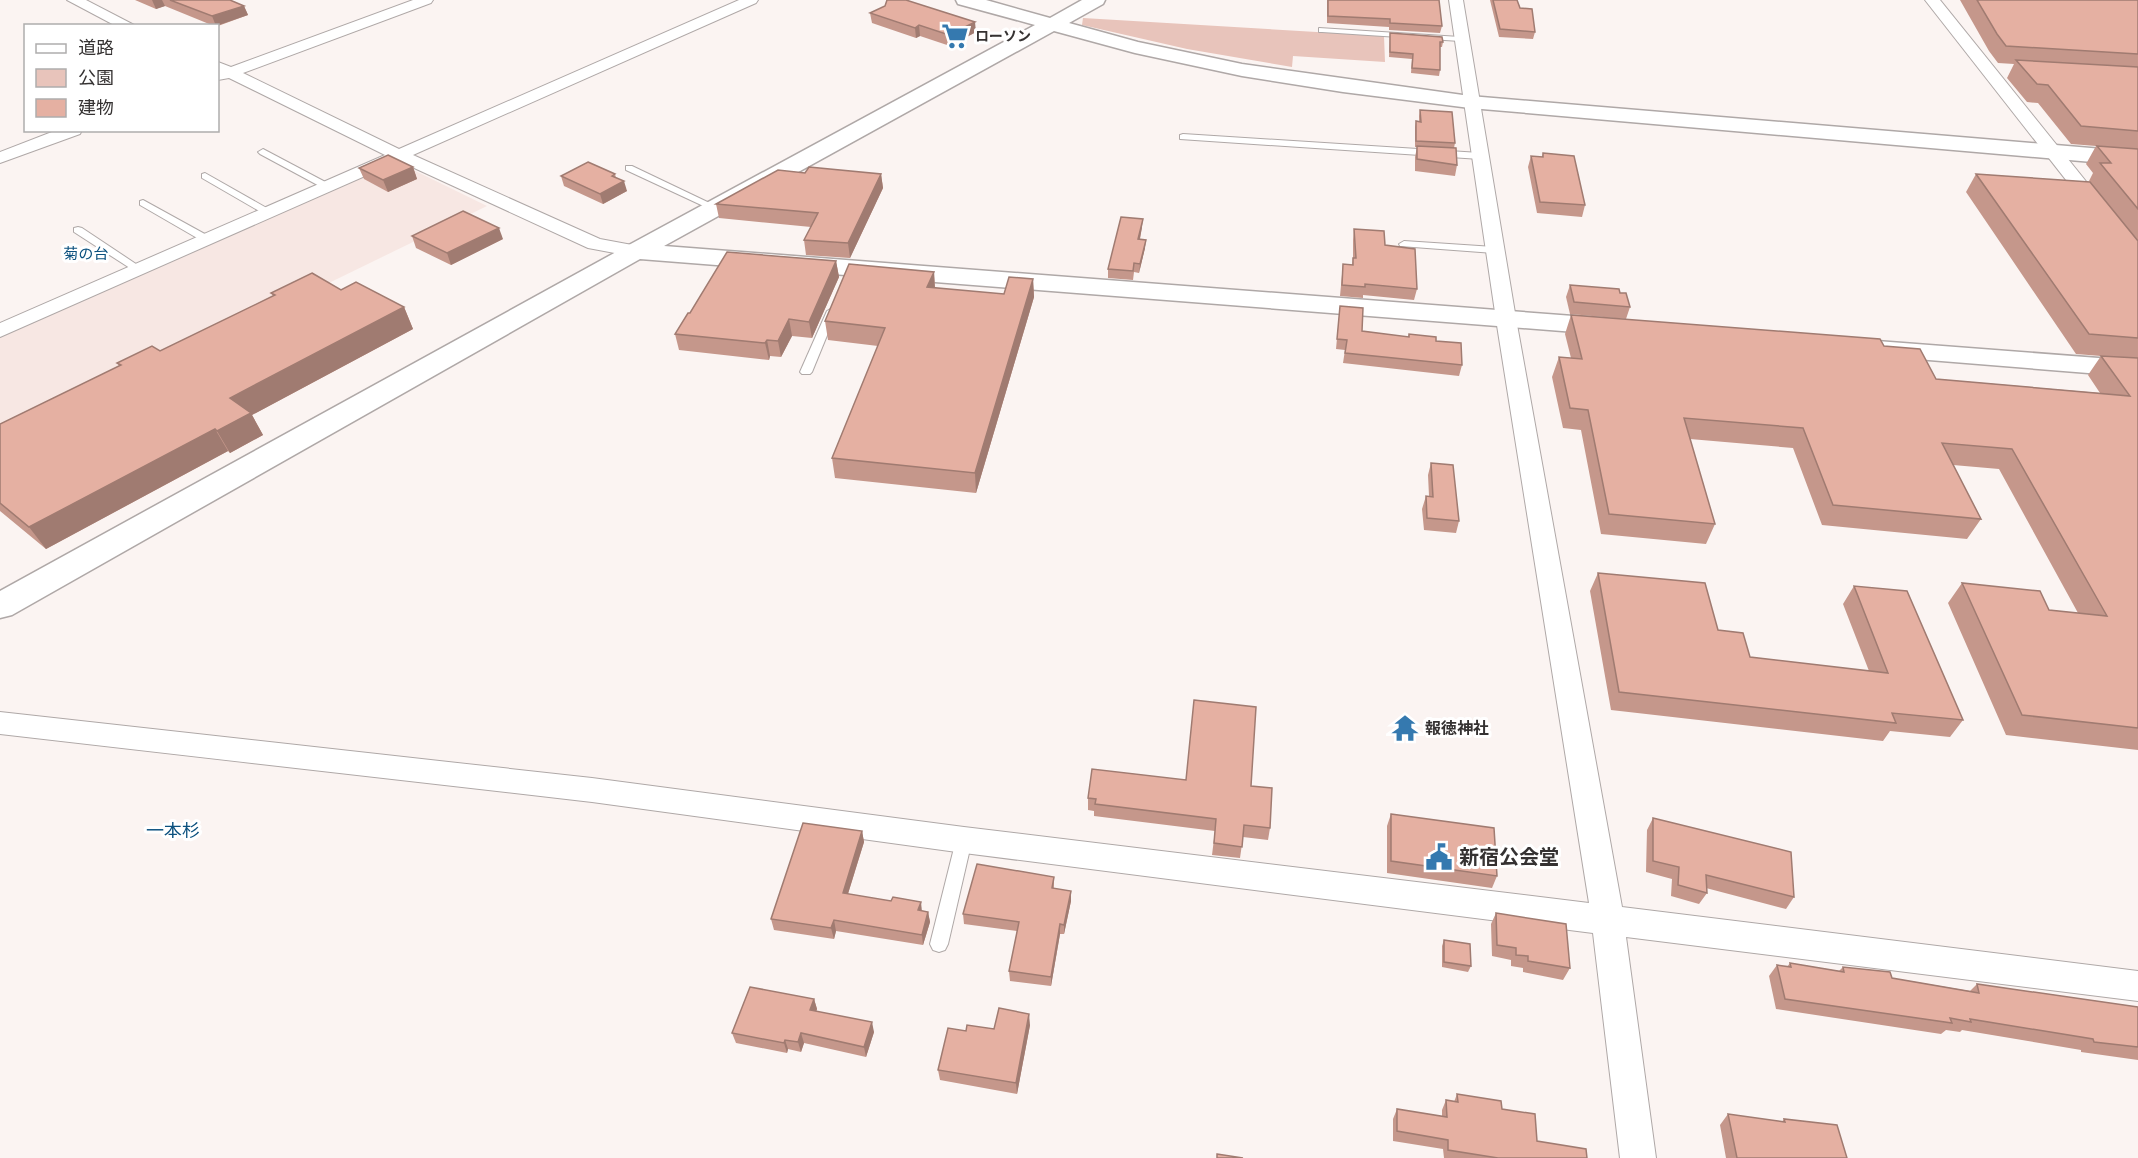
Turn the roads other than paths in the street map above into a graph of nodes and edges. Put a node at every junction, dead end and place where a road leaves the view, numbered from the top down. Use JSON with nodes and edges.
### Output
{"nodes":[{"id":1,"x":101,"y":0,"type":"edge"},
{"id":2,"x":426,"y":0,"type":"edge"},
{"id":3,"x":751,"y":0,"type":"edge"},
{"id":4,"x":965,"y":0,"type":"edge"},
{"id":5,"x":1096,"y":0,"type":"edge"},
{"id":6,"x":1456,"y":0,"type":"edge"},
{"id":7,"x":1932,"y":0,"type":"edge"},
{"id":8,"x":80,"y":3,"type":"edge"},
{"id":9,"x":125,"y":24,"type":"edge"},
{"id":10,"x":1050,"y":25,"type":"junction"},
{"id":11,"x":1322,"y":30,"type":"dead end"},
{"id":12,"x":1460,"y":39,"type":"junction"},
{"id":13,"x":1986,"y":69,"type":"junction"},
{"id":14,"x":2009,"y":70,"type":"dead end"},
{"id":15,"x":222,"y":72,"type":"edge"},
{"id":16,"x":1470,"y":102,"type":"junction"},
{"id":17,"x":69,"y":132,"type":"edge"},
{"id":18,"x":1183,"y":137,"type":"dead end"},
{"id":19,"x":263,"y":152,"type":"dead end"},
{"id":20,"x":2053,"y":152,"type":"junction"},
{"id":21,"x":399,"y":156,"type":"junction"},
{"id":22,"x":1480,"y":156,"type":"junction"},
{"id":23,"x":0,"y":158,"type":"edge"},
{"id":24,"x":2138,"y":159,"type":"edge"},
{"id":25,"x":629,"y":168,"type":"dead end"},
{"id":26,"x":205,"y":176,"type":"dead end"},
{"id":27,"x":328,"y":186,"type":"junction"},
{"id":28,"x":143,"y":202,"type":"dead end"},
{"id":29,"x":715,"y":208,"type":"junction"},
{"id":30,"x":269,"y":213,"type":"junction"},
{"id":31,"x":78,"y":230,"type":"dead end"},
{"id":32,"x":208,"y":240,"type":"junction"},
{"id":33,"x":1404,"y":244,"type":"dead end"},
{"id":34,"x":1494,"y":250,"type":"junction"},
{"id":35,"x":636,"y":251,"type":"junction"},
{"id":36,"x":2138,"y":259,"type":"edge"},
{"id":37,"x":140,"y":270,"type":"junction"},
{"id":38,"x":837,"y":299,"type":"edge"},
{"id":39,"x":1506,"y":319,"type":"junction"},
{"id":40,"x":1637,"y":329,"type":"edge"},
{"id":41,"x":0,"y":331,"type":"edge"},
{"id":42,"x":1852,"y":346,"type":"edge"},
{"id":43,"x":2138,"y":369,"type":"edge"},
{"id":44,"x":806,"y":372,"type":"dead end"},
{"id":45,"x":0,"y":606,"type":"edge"},
{"id":46,"x":0,"y":723,"type":"edge"},
{"id":47,"x":964,"y":840,"type":"junction"},
{"id":48,"x":1608,"y":920,"type":"junction"},
{"id":49,"x":939,"y":944,"type":"dead end"},
{"id":50,"x":2138,"y":986,"type":"edge"},
{"id":51,"x":1638,"y":1158,"type":"edge"}],
"edges":[{"from":1,"to":8,"type":"street"},
{"from":2,"to":15,"type":"street"},
{"from":3,"to":21,"type":"street"},
{"from":4,"to":10,"type":"street"},
{"from":5,"to":10,"type":"street"},
{"from":6,"to":12,"type":"street"},
{"from":7,"to":13,"type":"street"},
{"from":8,"to":9,"type":"street"},
{"from":10,"to":16,"type":"street"},
{"from":10,"to":29,"type":"street"},
{"from":11,"to":12,"type":"lane"},
{"from":12,"to":16,"type":"street"},
{"from":13,"to":14,"type":"street"},
{"from":13,"to":20,"type":"street"},
{"from":15,"to":21,"type":"street"},
{"from":16,"to":20,"type":"street"},
{"from":16,"to":22,"type":"street"},
{"from":17,"to":23,"type":"street"},
{"from":18,"to":22,"type":"lane"},
{"from":19,"to":27,"type":"lane"},
{"from":20,"to":24,"type":"street"},
{"from":20,"to":36,"type":"street"},
{"from":21,"to":27,"type":"street"},
{"from":21,"to":35,"type":"street"},
{"from":22,"to":34,"type":"street"},
{"from":25,"to":29,"type":"lane"},
{"from":26,"to":30,"type":"lane"},
{"from":27,"to":30,"type":"street"},
{"from":28,"to":32,"type":"lane"},
{"from":29,"to":35,"type":"street"},
{"from":30,"to":32,"type":"street"},
{"from":31,"to":37,"type":"lane"},
{"from":32,"to":37,"type":"street"},
{"from":33,"to":34,"type":"lane"},
{"from":34,"to":39,"type":"street"},
{"from":35,"to":39,"type":"street"},
{"from":35,"to":45,"type":"street"},
{"from":37,"to":41,"type":"street"},
{"from":38,"to":44,"type":"lane"},
{"from":39,"to":40,"type":"street"},
{"from":39,"to":48,"type":"street"},
{"from":42,"to":43,"type":"street"},
{"from":46,"to":47,"type":"street"},
{"from":47,"to":48,"type":"street"},
{"from":47,"to":49,"type":"lane"},
{"from":48,"to":50,"type":"street"},
{"from":48,"to":51,"type":"street"}]}
